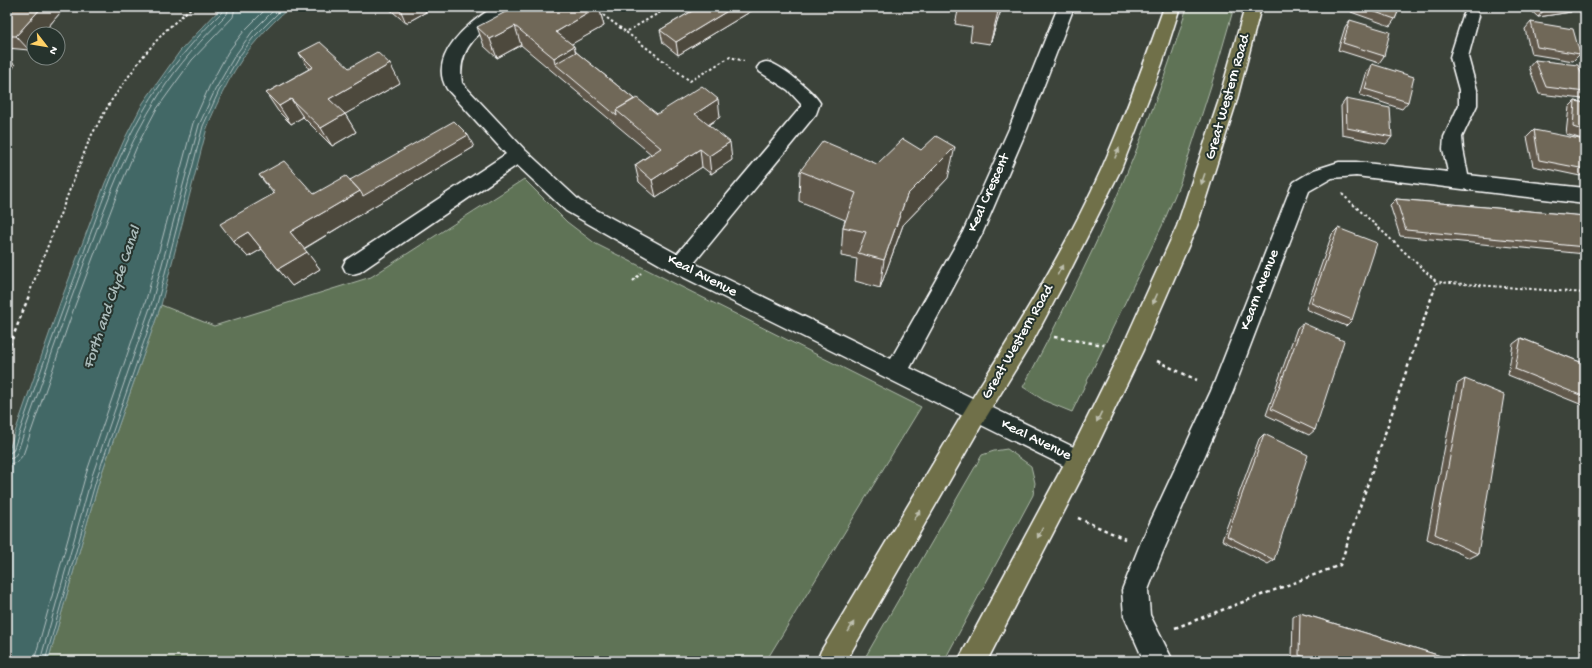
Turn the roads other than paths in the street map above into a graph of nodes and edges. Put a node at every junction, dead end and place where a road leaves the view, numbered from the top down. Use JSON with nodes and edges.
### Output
{"nodes":[{"id":1,"x":506,"y":7,"type":"edge"},
{"id":2,"x":1066,"y":7,"type":"edge"},
{"id":3,"x":1172,"y":7,"type":"edge"},
{"id":4,"x":1253,"y":7,"type":"edge"},
{"id":5,"x":1471,"y":16,"type":"dead end"},
{"id":6,"x":766,"y":68,"type":"road end"},
{"id":7,"x":518,"y":155,"type":"junction"},
{"id":8,"x":1459,"y":181,"type":"junction"},
{"id":9,"x":1585,"y":196,"type":"edge"},
{"id":10,"x":353,"y":266,"type":"dead end"},
{"id":11,"x":680,"y":266,"type":"junction"},
{"id":12,"x":896,"y":371,"type":"junction"},
{"id":13,"x":977,"y":412,"type":"junction"},
{"id":14,"x":1078,"y":461,"type":"junction"},
{"id":15,"x":831,"y":661,"type":"edge"},
{"id":16,"x":972,"y":661,"type":"edge"},
{"id":17,"x":1159,"y":661,"type":"edge"}],
"edges":[{"from":1,"to":7,"type":"street","name":"Keal Avenue"},
{"from":2,"to":12,"type":"street","name":"Keal Crescent"},
{"from":13,"to":3,"type":"main road","name":"Great Western Road","one_way":true},
{"from":4,"to":14,"type":"main road","name":"Great Western Road","one_way":true},
{"from":5,"to":8,"type":"street"},
{"from":6,"to":11,"type":"street"},
{"from":7,"to":10,"type":"street"},
{"from":7,"to":11,"type":"street","name":"Keal Avenue"},
{"from":8,"to":9,"type":"street","name":"Kearn Avenue"},
{"from":8,"to":17,"type":"street","name":"Kearn Avenue"},
{"from":11,"to":12,"type":"street","name":"Keal Avenue"},
{"from":12,"to":13,"type":"street","name":"Keal Avenue"},
{"from":13,"to":14,"type":"street","name":"Keal Avenue"},
{"from":15,"to":13,"type":"main road","name":"Great Western Road","one_way":true},
{"from":14,"to":16,"type":"main road","name":"Great Western Road","one_way":true}]}
